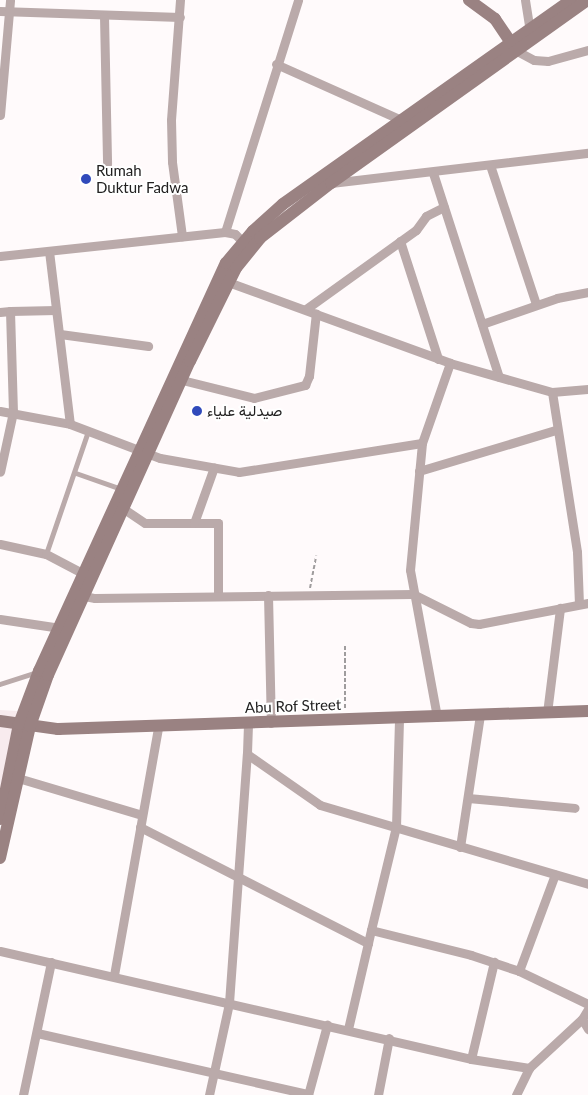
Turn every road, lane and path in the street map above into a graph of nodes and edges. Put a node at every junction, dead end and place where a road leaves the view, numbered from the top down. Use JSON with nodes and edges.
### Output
{"nodes":[{"id":1,"x":10,"y":0,"type":"edge"},
{"id":2,"x":180,"y":0,"type":"edge"},
{"id":3,"x":298,"y":0,"type":"edge"},
{"id":4,"x":469,"y":0,"type":"edge"},
{"id":5,"x":525,"y":0,"type":"edge"},
{"id":6,"x":571,"y":0,"type":"edge"},
{"id":7,"x":588,"y":0,"type":"edge"},
{"id":8,"x":5,"y":12,"type":"edge"},
{"id":9,"x":104,"y":16,"type":"junction"},
{"id":10,"x":180,"y":17,"type":"junction"},
{"id":11,"x":530,"y":30,"type":"junction"},
{"id":12,"x":514,"y":47,"type":"junction"},
{"id":13,"x":588,"y":50,"type":"edge"},
{"id":14,"x":276,"y":64,"type":"junction"},
{"id":15,"x":0,"y":115,"type":"edge"},
{"id":16,"x":401,"y":120,"type":"junction"},
{"id":17,"x":588,"y":153,"type":"edge"},
{"id":18,"x":107,"y":164,"type":"dead end"},
{"id":19,"x":490,"y":165,"type":"junction"},
{"id":20,"x":433,"y":173,"type":"junction"},
{"id":21,"x":331,"y":183,"type":"junction"},
{"id":22,"x":444,"y":207,"type":"junction"},
{"id":23,"x":225,"y":232,"type":"junction"},
{"id":24,"x":182,"y":236,"type":"junction"},
{"id":25,"x":400,"y":241,"type":"junction"},
{"id":26,"x":246,"y":245,"type":"junction"},
{"id":27,"x":49,"y":251,"type":"junction"},
{"id":28,"x":0,"y":256,"type":"edge"},
{"id":29,"x":228,"y":282,"type":"junction"},
{"id":30,"x":588,"y":292,"type":"edge"},
{"id":31,"x":536,"y":304,"type":"junction"},
{"id":32,"x":306,"y":309,"type":"junction"},
{"id":33,"x":56,"y":310,"type":"junction"},
{"id":34,"x":10,"y":311,"type":"junction"},
{"id":35,"x":0,"y":312,"type":"edge"},
{"id":36,"x":316,"y":313,"type":"junction"},
{"id":37,"x":482,"y":324,"type":"junction"},
{"id":38,"x":60,"y":334,"type":"junction"},
{"id":39,"x":148,"y":346,"type":"dead end"},
{"id":40,"x":438,"y":359,"type":"junction"},
{"id":41,"x":450,"y":363,"type":"junction"},
{"id":42,"x":499,"y":377,"type":"junction"},
{"id":43,"x":182,"y":380,"type":"junction"},
{"id":44,"x":588,"y":389,"type":"edge"},
{"id":45,"x":552,"y":392,"type":"junction"},
{"id":46,"x":0,"y":411,"type":"edge"},
{"id":47,"x":13,"y":412,"type":"junction"},
{"id":48,"x":70,"y":424,"type":"junction"},
{"id":49,"x":556,"y":430,"type":"junction"},
{"id":50,"x":88,"y":431,"type":"junction"},
{"id":51,"x":422,"y":443,"type":"junction"},
{"id":52,"x":144,"y":452,"type":"junction"},
{"id":53,"x":214,"y":467,"type":"junction"},
{"id":54,"x":419,"y":471,"type":"junction"},
{"id":55,"x":0,"y":472,"type":"edge"},
{"id":56,"x":76,"y":472,"type":"junction"},
{"id":57,"x":122,"y":489,"type":"junction"},
{"id":58,"x":124,"y":509,"type":"junction"},
{"id":59,"x":194,"y":522,"type":"junction"},
{"id":60,"x":0,"y":544,"type":"edge"},
{"id":61,"x":46,"y":554,"type":"junction"},
{"id":62,"x":316,"y":556,"type":"dead end"},
{"id":63,"x":84,"y":574,"type":"junction"},
{"id":64,"x":413,"y":594,"type":"junction"},
{"id":65,"x":80,"y":595,"type":"junction"},
{"id":66,"x":268,"y":595,"type":"junction"},
{"id":67,"x":309,"y":595,"type":"junction"},
{"id":68,"x":218,"y":596,"type":"junction"},
{"id":69,"x":584,"y":603,"type":"edge"},
{"id":70,"x":560,"y":608,"type":"junction"},
{"id":71,"x":0,"y":619,"type":"edge"},
{"id":72,"x":60,"y":628,"type":"junction"},
{"id":73,"x":345,"y":644,"type":"dead end"},
{"id":74,"x":39,"y":672,"type":"junction"},
{"id":75,"x":0,"y":684,"type":"edge"},
{"id":76,"x":588,"y":712,"type":"edge"},
{"id":77,"x":547,"y":713,"type":"junction"},
{"id":78,"x":480,"y":715,"type":"junction"},
{"id":79,"x":437,"y":717,"type":"junction"},
{"id":80,"x":399,"y":719,"type":"junction"},
{"id":81,"x":0,"y":720,"type":"edge"},
{"id":82,"x":345,"y":721,"type":"junction"},
{"id":83,"x":248,"y":724,"type":"junction"},
{"id":84,"x":271,"y":724,"type":"junction"},
{"id":85,"x":25,"y":725,"type":"junction"},
{"id":86,"x":158,"y":727,"type":"junction"},
{"id":87,"x":247,"y":754,"type":"junction"},
{"id":88,"x":18,"y":778,"type":"junction"},
{"id":89,"x":2,"y":796,"type":"edge"},
{"id":90,"x":468,"y":798,"type":"junction"},
{"id":91,"x":575,"y":808,"type":"dead end"},
{"id":92,"x":4,"y":814,"type":"edge"},
{"id":93,"x":142,"y":815,"type":"junction"},
{"id":94,"x":140,"y":827,"type":"junction"},
{"id":95,"x":396,"y":827,"type":"junction"},
{"id":96,"x":460,"y":847,"type":"junction"},
{"id":97,"x":0,"y":858,"type":"edge"},
{"id":98,"x":555,"y":874,"type":"junction"},
{"id":99,"x":238,"y":876,"type":"junction"},
{"id":100,"x":588,"y":884,"type":"edge"},
{"id":101,"x":371,"y":930,"type":"junction"},
{"id":102,"x":368,"y":942,"type":"junction"},
{"id":103,"x":0,"y":951,"type":"edge"},
{"id":104,"x":51,"y":962,"type":"junction"},
{"id":105,"x":494,"y":962,"type":"junction"},
{"id":106,"x":519,"y":971,"type":"junction"},
{"id":107,"x":114,"y":975,"type":"junction"},
{"id":108,"x":228,"y":1004,"type":"junction"},
{"id":109,"x":588,"y":1004,"type":"edge"},
{"id":110,"x":588,"y":1009,"type":"edge"},
{"id":111,"x":582,"y":1019,"type":"junction"},
{"id":112,"x":327,"y":1025,"type":"junction"},
{"id":113,"x":348,"y":1029,"type":"junction"},
{"id":114,"x":588,"y":1029,"type":"edge"},
{"id":115,"x":37,"y":1034,"type":"junction"},
{"id":116,"x":389,"y":1038,"type":"junction"},
{"id":117,"x":471,"y":1059,"type":"junction"},
{"id":118,"x":529,"y":1068,"type":"junction"},
{"id":119,"x":214,"y":1072,"type":"junction"},
{"id":120,"x":308,"y":1094,"type":"edge"},
{"id":121,"x":518,"y":1094,"type":"edge"},
{"id":122,"x":23,"y":1095,"type":"edge"},
{"id":123,"x":209,"y":1095,"type":"edge"},
{"id":124,"x":378,"y":1095,"type":"edge"}],
"edges":[{"from":1,"to":8,"type":"street"},
{"from":2,"to":10,"type":"street"},
{"from":3,"to":14,"type":"street"},
{"from":4,"to":12,"type":"main road"},
{"from":5,"to":11,"type":"street"},
{"from":6,"to":11,"type":"main road"},
{"from":7,"to":12,"type":"main road"},
{"from":8,"to":9,"type":"street"},
{"from":8,"to":15,"type":"street"},
{"from":9,"to":10,"type":"street"},
{"from":9,"to":18,"type":"street"},
{"from":10,"to":24,"type":"street"},
{"from":11,"to":12,"type":"main road"},
{"from":12,"to":13,"type":"street"},
{"from":12,"to":16,"type":"main road"},
{"from":12,"to":21,"type":"main road"},
{"from":14,"to":16,"type":"street"},
{"from":14,"to":23,"type":"street"},
{"from":16,"to":26,"type":"main road"},
{"from":17,"to":19,"type":"street"},
{"from":19,"to":20,"type":"street"},
{"from":19,"to":31,"type":"street"},
{"from":20,"to":21,"type":"street"},
{"from":20,"to":22,"type":"street"},
{"from":21,"to":26,"type":"main road"},
{"from":22,"to":25,"type":"street"},
{"from":22,"to":37,"type":"street"},
{"from":23,"to":24,"type":"street"},
{"from":23,"to":26,"type":"street"},
{"from":24,"to":27,"type":"street"},
{"from":25,"to":32,"type":"street"},
{"from":25,"to":40,"type":"street"},
{"from":26,"to":29,"type":"main road"},
{"from":26,"to":52,"type":"main road"},
{"from":27,"to":28,"type":"street"},
{"from":27,"to":33,"type":"street"},
{"from":29,"to":32,"type":"street"},
{"from":29,"to":43,"type":"main road"},
{"from":30,"to":31,"type":"street"},
{"from":31,"to":37,"type":"street"},
{"from":32,"to":36,"type":"street"},
{"from":33,"to":34,"type":"street"},
{"from":33,"to":38,"type":"street"},
{"from":34,"to":35,"type":"street"},
{"from":34,"to":47,"type":"street"},
{"from":36,"to":40,"type":"street"},
{"from":36,"to":43,"type":"street"},
{"from":37,"to":42,"type":"street"},
{"from":38,"to":39,"type":"street"},
{"from":38,"to":48,"type":"street"},
{"from":40,"to":41,"type":"street"},
{"from":41,"to":42,"type":"street"},
{"from":41,"to":51,"type":"street"},
{"from":42,"to":45,"type":"street"},
{"from":43,"to":52,"type":"main road"},
{"from":44,"to":45,"type":"street"},
{"from":45,"to":49,"type":"street"},
{"from":46,"to":47,"type":"street"},
{"from":47,"to":48,"type":"street"},
{"from":47,"to":55,"type":"street"},
{"from":48,"to":50,"type":"street"},
{"from":49,"to":54,"type":"street"},
{"from":49,"to":69,"type":"street"},
{"from":50,"to":52,"type":"street"},
{"from":50,"to":56,"type":"lane"},
{"from":51,"to":53,"type":"street"},
{"from":51,"to":54,"type":"street"},
{"from":52,"to":53,"type":"street"},
{"from":52,"to":57,"type":"main road"},
{"from":52,"to":58,"type":"main road"},
{"from":53,"to":59,"type":"street"},
{"from":54,"to":64,"type":"street"},
{"from":56,"to":57,"type":"lane"},
{"from":56,"to":61,"type":"lane"},
{"from":57,"to":63,"type":"main road"},
{"from":58,"to":59,"type":"street"},
{"from":58,"to":65,"type":"main road"},
{"from":59,"to":68,"type":"street"},
{"from":60,"to":61,"type":"street"},
{"from":61,"to":63,"type":"street"},
{"from":62,"to":67,"type":"path"},
{"from":63,"to":65,"type":"main road"},
{"from":64,"to":67,"type":"street"},
{"from":64,"to":70,"type":"street"},
{"from":64,"to":79,"type":"street"},
{"from":65,"to":68,"type":"street"},
{"from":65,"to":72,"type":"main road"},
{"from":65,"to":85,"type":"main road"},
{"from":66,"to":67,"type":"street"},
{"from":66,"to":68,"type":"street"},
{"from":66,"to":84,"type":"street"},
{"from":69,"to":70,"type":"street"},
{"from":70,"to":77,"type":"street"},
{"from":71,"to":72,"type":"street"},
{"from":72,"to":74,"type":"main road"},
{"from":73,"to":82,"type":"path"},
{"from":74,"to":75,"type":"lane"},
{"from":74,"to":85,"type":"main road"},
{"from":76,"to":77,"type":"main road","name":"Abu Rof Street"},
{"from":77,"to":78,"type":"main road","name":"Abu Rof Street"},
{"from":78,"to":79,"type":"main road","name":"Abu Rof Street"},
{"from":78,"to":90,"type":"street"},
{"from":79,"to":80,"type":"main road","name":"Abu Rof Street"},
{"from":80,"to":82,"type":"main road","name":"Abu Rof Street"},
{"from":80,"to":95,"type":"street"},
{"from":81,"to":85,"type":"main road","name":"Abu Rof Street"},
{"from":82,"to":84,"type":"main road","name":"Abu Rof Street"},
{"from":83,"to":84,"type":"main road","name":"Abu Rof Street"},
{"from":83,"to":86,"type":"main road","name":"Abu Rof Street"},
{"from":83,"to":87,"type":"street"},
{"from":85,"to":86,"type":"main road","name":"Abu Rof Street"},
{"from":85,"to":88,"type":"main road"},
{"from":85,"to":89,"type":"main road"},
{"from":86,"to":93,"type":"street"},
{"from":87,"to":95,"type":"street"},
{"from":87,"to":99,"type":"street"},
{"from":88,"to":92,"type":"main road"},
{"from":88,"to":93,"type":"street"},
{"from":89,"to":92,"type":"main road"},
{"from":90,"to":91,"type":"street"},
{"from":90,"to":96,"type":"street"},
{"from":92,"to":97,"type":"main road"},
{"from":93,"to":94,"type":"street"},
{"from":94,"to":99,"type":"street"},
{"from":94,"to":107,"type":"street"},
{"from":95,"to":96,"type":"street"},
{"from":95,"to":101,"type":"street"},
{"from":96,"to":98,"type":"street"},
{"from":98,"to":100,"type":"street"},
{"from":98,"to":106,"type":"street"},
{"from":99,"to":102,"type":"street"},
{"from":99,"to":108,"type":"street"},
{"from":101,"to":102,"type":"street"},
{"from":101,"to":105,"type":"street"},
{"from":102,"to":113,"type":"street"},
{"from":103,"to":104,"type":"street"},
{"from":104,"to":107,"type":"street"},
{"from":104,"to":115,"type":"street"},
{"from":105,"to":106,"type":"street"},
{"from":105,"to":117,"type":"street"},
{"from":106,"to":109,"type":"street"},
{"from":107,"to":108,"type":"street"},
{"from":108,"to":112,"type":"street"},
{"from":108,"to":119,"type":"street"},
{"from":110,"to":111,"type":"street"},
{"from":111,"to":114,"type":"street"},
{"from":111,"to":118,"type":"street"},
{"from":112,"to":113,"type":"street"},
{"from":112,"to":120,"type":"street"},
{"from":113,"to":116,"type":"street"},
{"from":115,"to":119,"type":"street"},
{"from":115,"to":122,"type":"street"},
{"from":116,"to":117,"type":"street"},
{"from":116,"to":124,"type":"street"},
{"from":117,"to":118,"type":"street"},
{"from":118,"to":121,"type":"street"},
{"from":119,"to":120,"type":"street"},
{"from":119,"to":123,"type":"street"}]}
